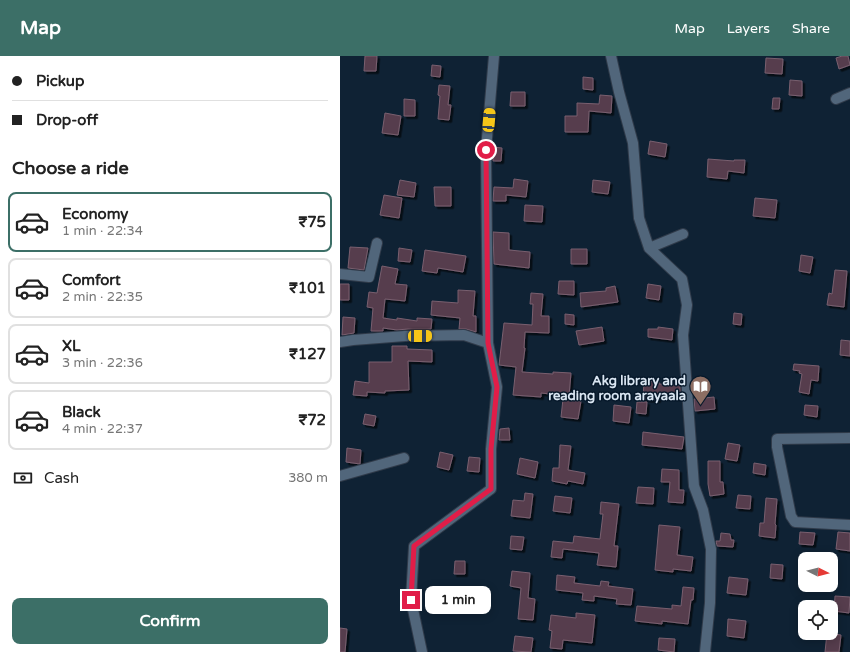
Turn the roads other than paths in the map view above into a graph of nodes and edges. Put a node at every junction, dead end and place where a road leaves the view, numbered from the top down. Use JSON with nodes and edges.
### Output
{"nodes":[{"id":1,"x":494,"y":56,"type":"edge"},
{"id":2,"x":611,"y":56,"type":"edge"},
{"id":3,"x":850,"y":93,"type":"edge"},
{"id":4,"x":836,"y":99,"type":"dead end"},
{"id":5,"x":683,"y":234,"type":"dead end"},
{"id":6,"x":377,"y":243,"type":"dead end"},
{"id":7,"x":649,"y":248,"type":"junction"},
{"id":8,"x":340,"y":274,"type":"edge"},
{"id":9,"x":340,"y":342,"type":"edge"},
{"id":10,"x":488,"y":343,"type":"junction"},
{"id":11,"x":850,"y":438,"type":"edge"},
{"id":12,"x":404,"y":458,"type":"dead end"},
{"id":13,"x":340,"y":476,"type":"edge"},
{"id":14,"x":850,"y":526,"type":"edge"},
{"id":15,"x":422,"y":652,"type":"edge"},
{"id":16,"x":705,"y":652,"type":"edge"}],
"edges":[{"from":1,"to":10,"type":"street"},
{"from":2,"to":7,"type":"street"},
{"from":3,"to":4,"type":"street"},
{"from":5,"to":7,"type":"street"},
{"from":6,"to":8,"type":"street"},
{"from":7,"to":16,"type":"street"},
{"from":9,"to":10,"type":"street"},
{"from":10,"to":15,"type":"street"},
{"from":11,"to":14,"type":"street"},
{"from":12,"to":13,"type":"street"}]}
